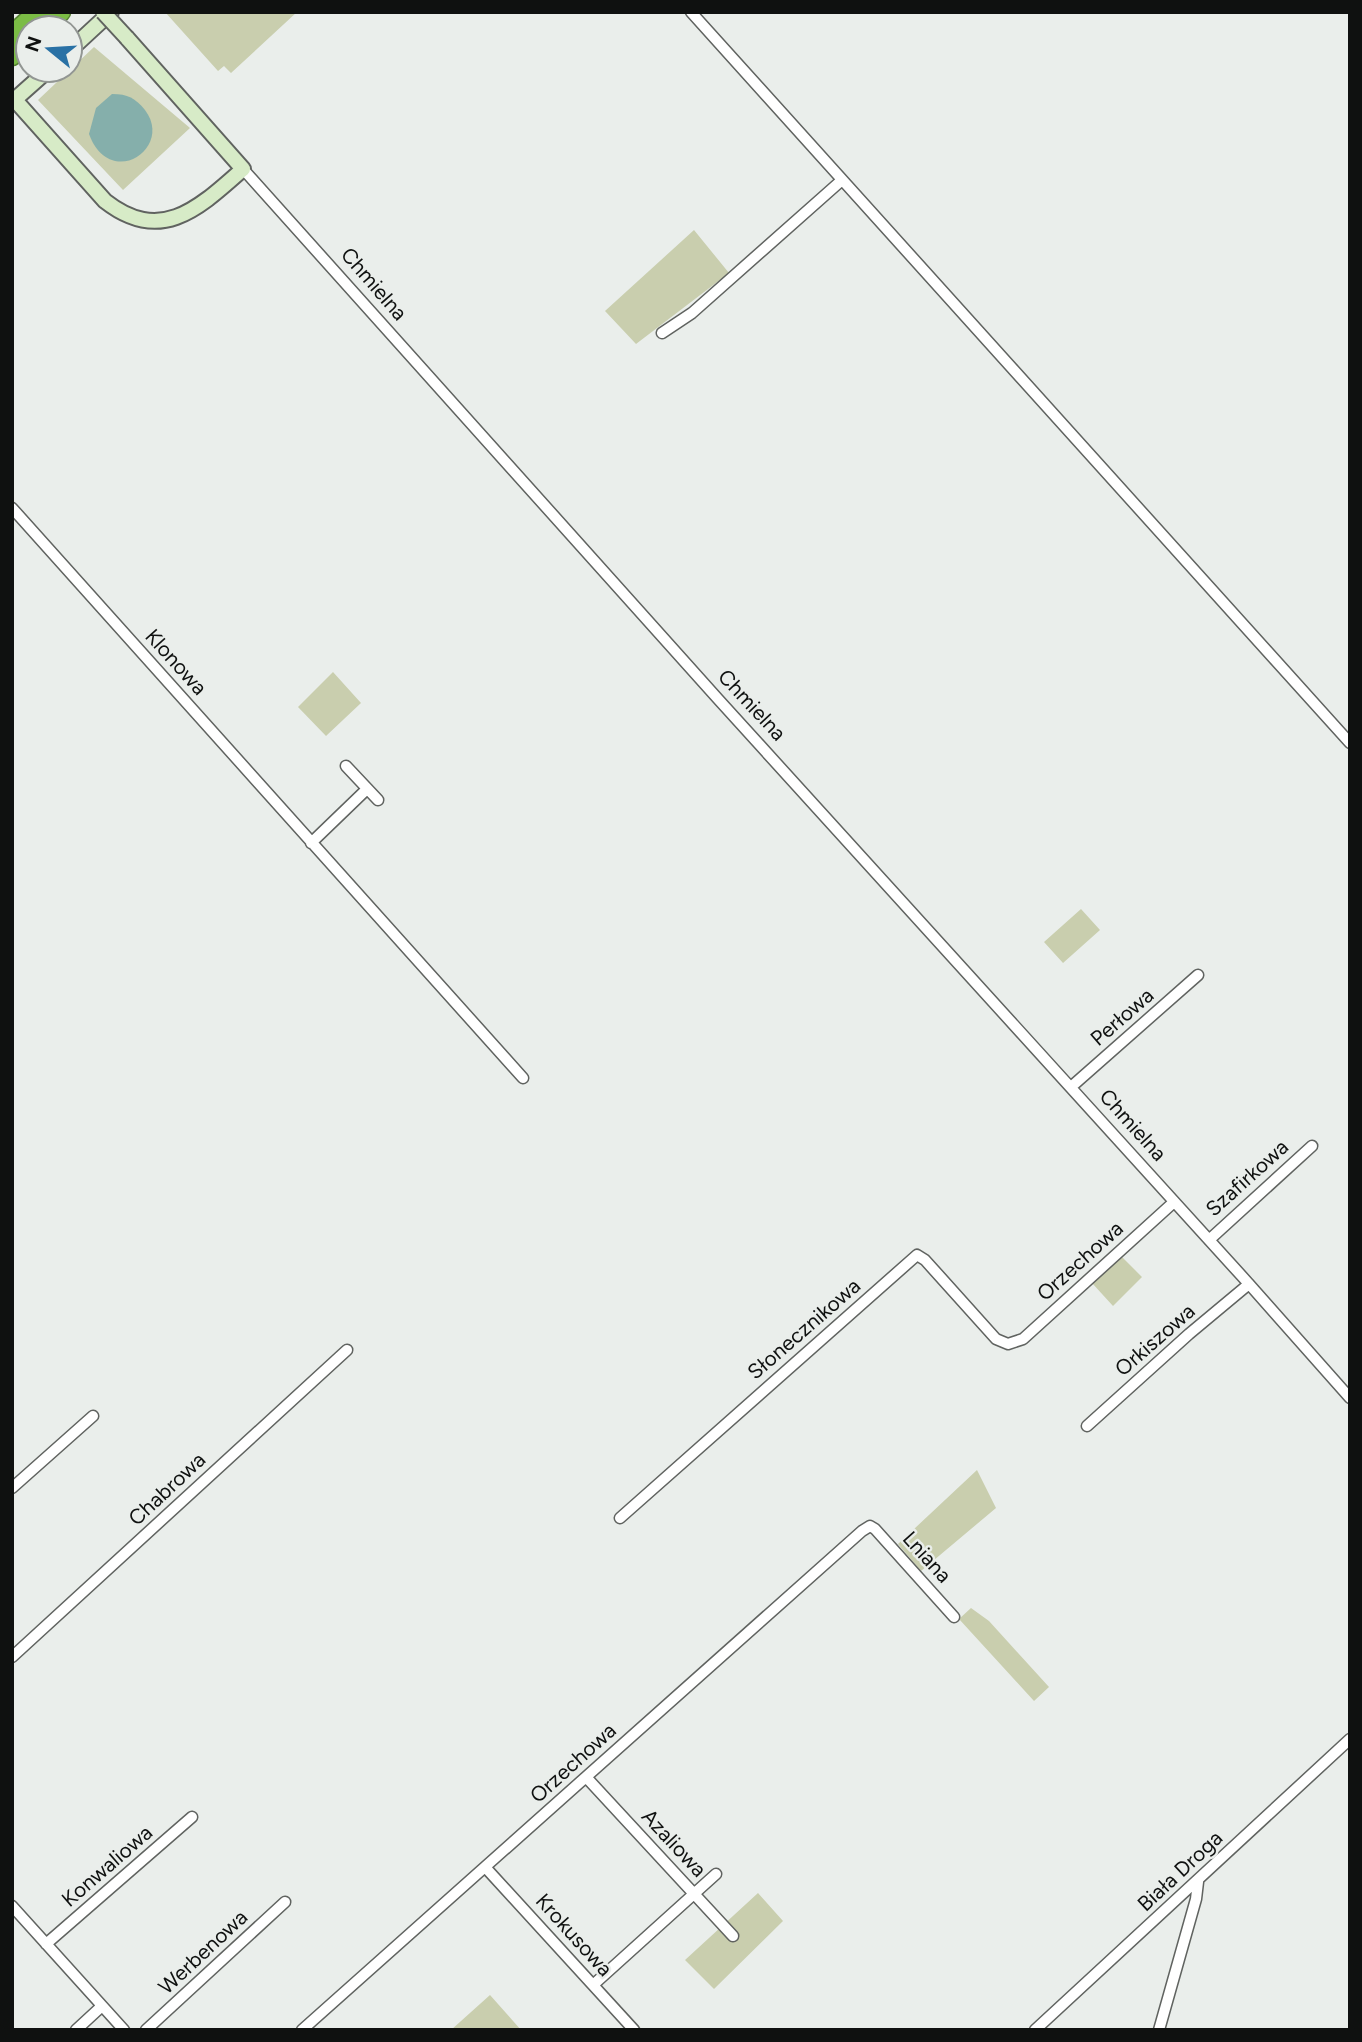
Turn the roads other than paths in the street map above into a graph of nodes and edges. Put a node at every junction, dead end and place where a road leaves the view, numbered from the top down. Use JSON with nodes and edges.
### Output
{"nodes":[{"id":1,"x":37,"y":12,"type":"edge"},
{"id":2,"x":103,"y":12,"type":"edge"},
{"id":3,"x":111,"y":12,"type":"edge"},
{"id":4,"x":691,"y":12,"type":"edge"},
{"id":5,"x":12,"y":35,"type":"edge"},
{"id":6,"x":84,"y":37,"type":"edge"},
{"id":7,"x":33,"y":84,"type":"edge"},
{"id":8,"x":14,"y":101,"type":"edge"},
{"id":9,"x":243,"y":169,"type":"junction"},
{"id":10,"x":842,"y":180,"type":"junction"},
{"id":11,"x":662,"y":333,"type":"dead end"},
{"id":12,"x":12,"y":508,"type":"edge"},
{"id":13,"x":1350,"y":743,"type":"edge"},
{"id":14,"x":346,"y":766,"type":"dead end"},
{"id":15,"x":367,"y":789,"type":"junction"},
{"id":16,"x":378,"y":800,"type":"dead end"},
{"id":17,"x":311,"y":843,"type":"junction"},
{"id":18,"x":1198,"y":975,"type":"dead end"},
{"id":19,"x":523,"y":1078,"type":"dead end"},
{"id":20,"x":1071,"y":1087,"type":"junction"},
{"id":21,"x":1312,"y":1146,"type":"dead end"},
{"id":22,"x":1174,"y":1202,"type":"junction"},
{"id":23,"x":1209,"y":1240,"type":"junction"},
{"id":24,"x":1249,"y":1284,"type":"junction"},
{"id":25,"x":1008,"y":1344,"type":"joint"},
{"id":26,"x":347,"y":1350,"type":"dead end"},
{"id":27,"x":1350,"y":1398,"type":"edge"},
{"id":28,"x":93,"y":1416,"type":"dead end"},
{"id":29,"x":1087,"y":1426,"type":"dead end"},
{"id":30,"x":12,"y":1488,"type":"edge"},
{"id":31,"x":620,"y":1517,"type":"dead end"},
{"id":32,"x":870,"y":1526,"type":"joint"},
{"id":33,"x":954,"y":1616,"type":"dead end"},
{"id":34,"x":12,"y":1657,"type":"edge"},
{"id":35,"x":1350,"y":1739,"type":"edge"},
{"id":36,"x":586,"y":1777,"type":"junction"},
{"id":37,"x":192,"y":1816,"type":"dead end"},
{"id":38,"x":485,"y":1867,"type":"junction"},
{"id":39,"x":716,"y":1874,"type":"dead end"},
{"id":40,"x":1198,"y":1882,"type":"junction"},
{"id":41,"x":694,"y":1893,"type":"junction"},
{"id":42,"x":285,"y":1902,"type":"dead end"},
{"id":43,"x":12,"y":1906,"type":"edge"},
{"id":44,"x":733,"y":1936,"type":"dead end"},
{"id":45,"x":46,"y":1944,"type":"junction"},
{"id":46,"x":593,"y":1985,"type":"junction"},
{"id":47,"x":102,"y":2006,"type":"junction"},
{"id":48,"x":76,"y":2030,"type":"edge"},
{"id":49,"x":124,"y":2030,"type":"edge"},
{"id":50,"x":146,"y":2030,"type":"edge"},
{"id":51,"x":302,"y":2030,"type":"edge"},
{"id":52,"x":634,"y":2030,"type":"edge"},
{"id":53,"x":1035,"y":2030,"type":"edge"},
{"id":54,"x":1159,"y":2030,"type":"edge"}],
"edges":[{"from":1,"to":5,"type":"highway"},
{"from":2,"to":9,"type":"street","name":"Chmielna","bridge":true},
{"from":3,"to":6,"type":"street"},
{"from":4,"to":10,"type":"street"},
{"from":7,"to":8,"type":"street"},
{"from":8,"to":9,"type":"street"},
{"from":9,"to":20,"type":"street","name":"Chmielna"},
{"from":10,"to":11,"type":"street"},
{"from":10,"to":13,"type":"street"},
{"from":12,"to":17,"type":"street","name":"Klonowa"},
{"from":14,"to":15,"type":"street"},
{"from":15,"to":16,"type":"street"},
{"from":15,"to":17,"type":"street"},
{"from":17,"to":19,"type":"street","name":"Klonowa"},
{"from":18,"to":20,"type":"street","name":"Perłowa"},
{"from":20,"to":22,"type":"street","name":"Chmielna"},
{"from":21,"to":23,"type":"street","name":"Szafirkowa"},
{"from":22,"to":23,"type":"street","name":"Chmielna"},
{"from":22,"to":25,"type":"street","name":"Orzechowa"},
{"from":23,"to":24,"type":"street","name":"Chmielna"},
{"from":24,"to":27,"type":"street","name":"Chmielna"},
{"from":24,"to":29,"type":"street","name":"Orkiszowa"},
{"from":25,"to":31,"type":"street","name":"Słonecznikowa"},
{"from":26,"to":34,"type":"street","name":"Chabrowa"},
{"from":28,"to":30,"type":"street"},
{"from":32,"to":33,"type":"street","name":"Lniana"},
{"from":32,"to":36,"type":"street","name":"Orzechowa"},
{"from":35,"to":40,"type":"street","name":"Biała Droga"},
{"from":36,"to":38,"type":"street","name":"Orzechowa"},
{"from":36,"to":41,"type":"street","name":"Azaliowa"},
{"from":37,"to":45,"type":"street","name":"Konwaliowa"},
{"from":38,"to":46,"type":"street","name":"Krokusowa"},
{"from":38,"to":51,"type":"street","name":"Orzechowa"},
{"from":39,"to":41,"type":"street"},
{"from":40,"to":53,"type":"street","name":"Biała Droga"},
{"from":40,"to":54,"type":"street"},
{"from":41,"to":44,"type":"street","name":"Azaliowa"},
{"from":41,"to":46,"type":"street"},
{"from":42,"to":50,"type":"street","name":"Werbenowa"},
{"from":43,"to":45,"type":"street"},
{"from":45,"to":47,"type":"street"},
{"from":46,"to":52,"type":"street","name":"Krokusowa"},
{"from":47,"to":48,"type":"street"},
{"from":47,"to":49,"type":"street"}]}
